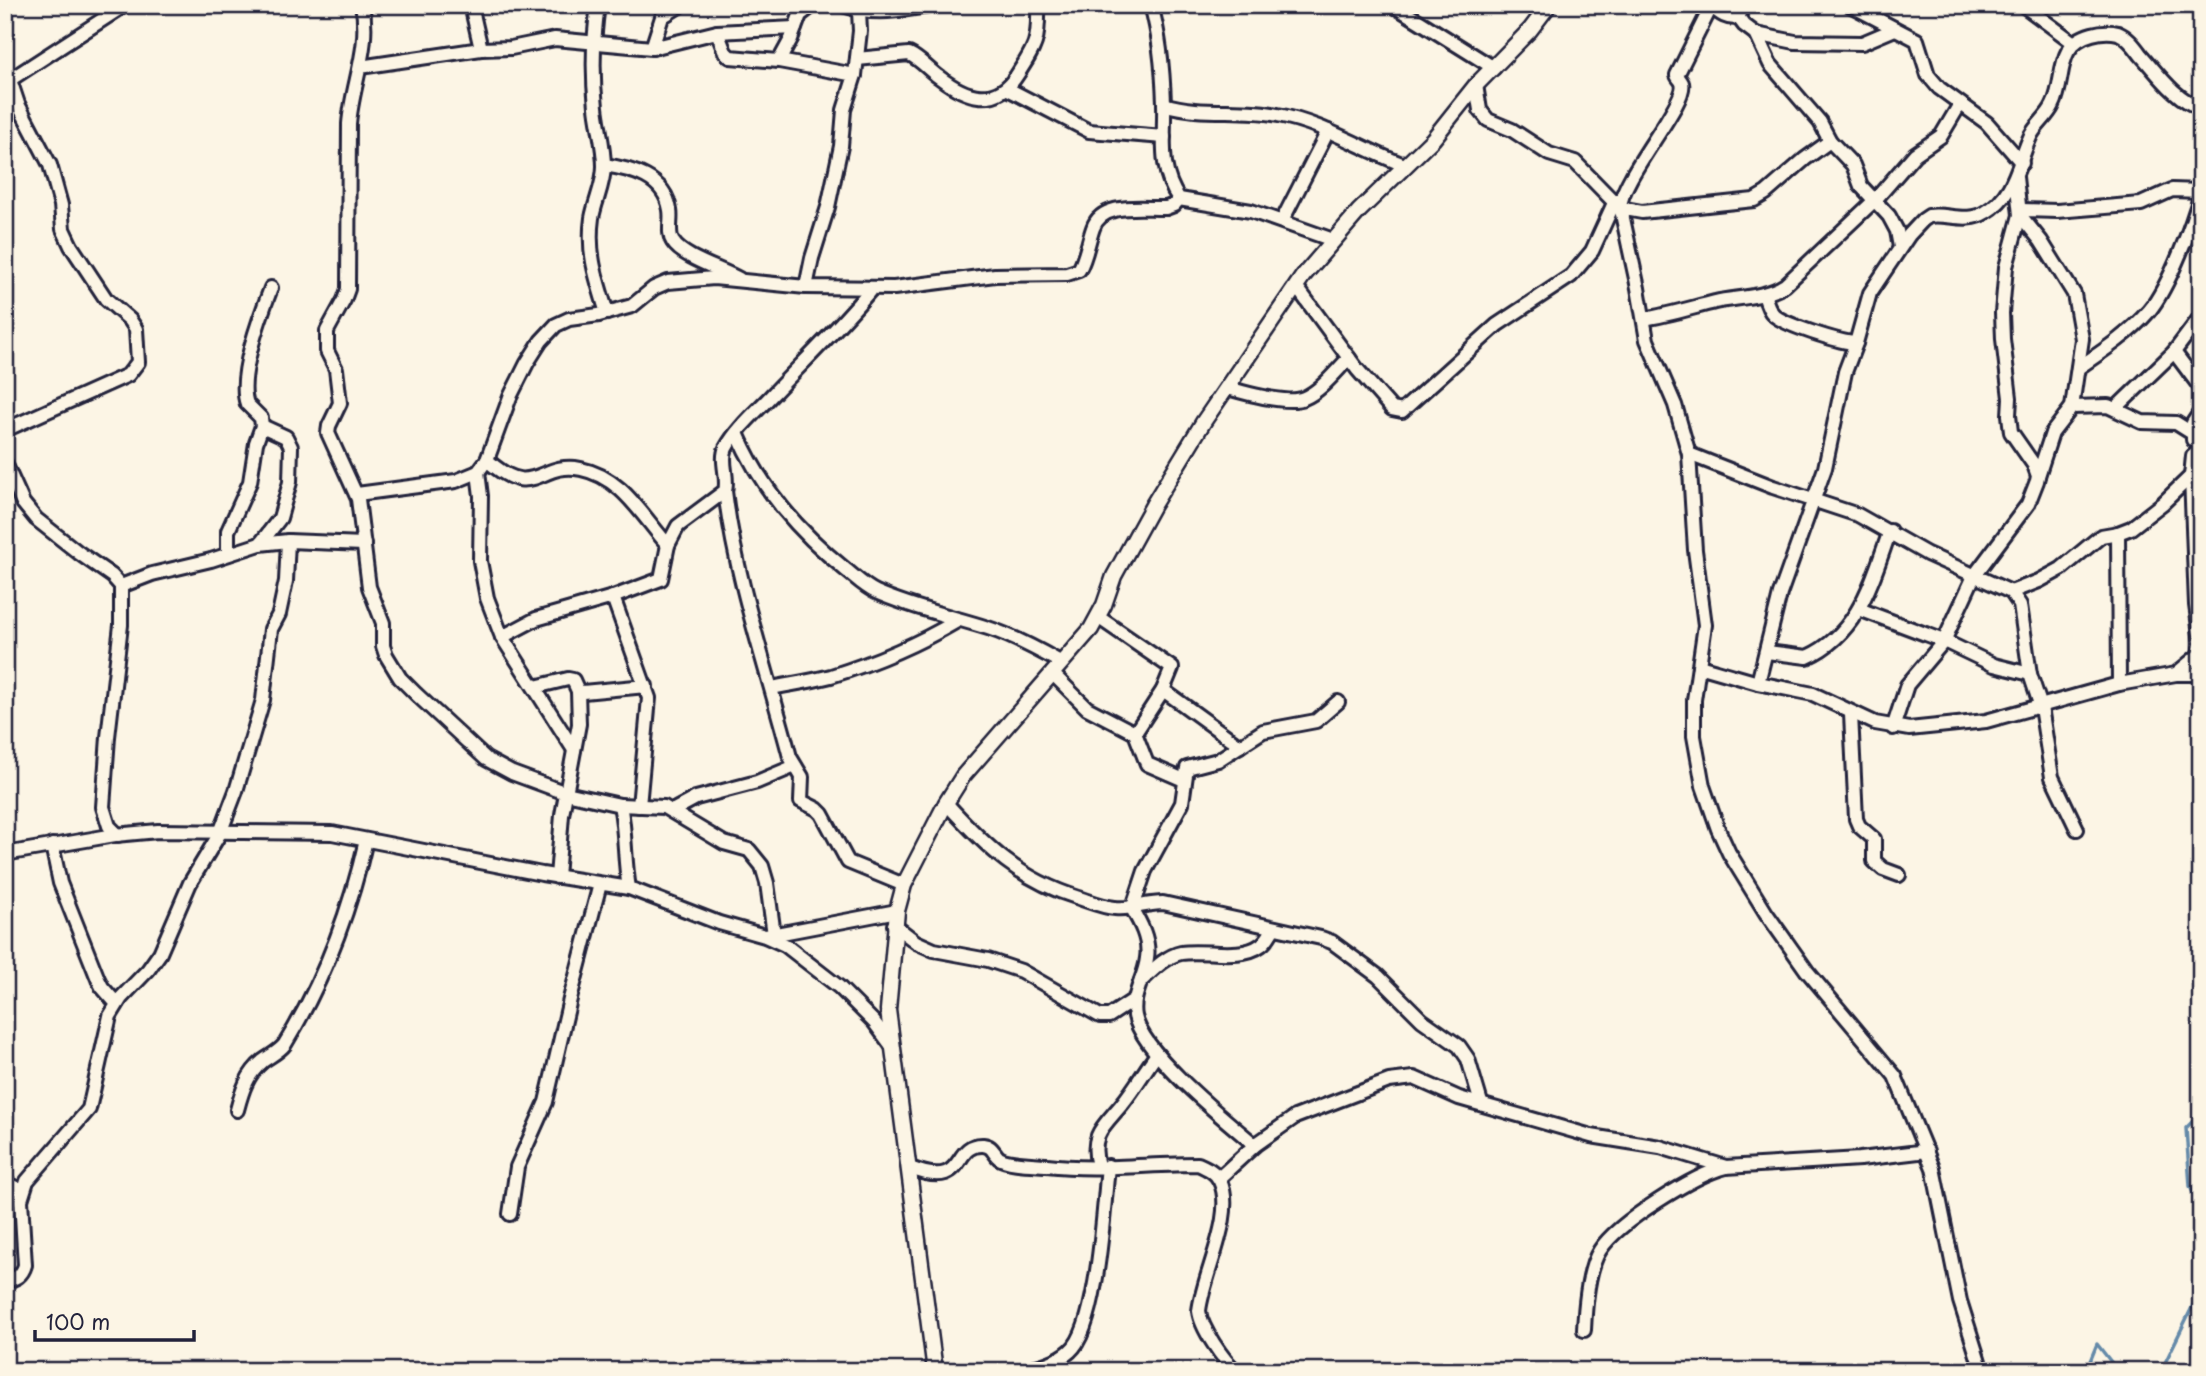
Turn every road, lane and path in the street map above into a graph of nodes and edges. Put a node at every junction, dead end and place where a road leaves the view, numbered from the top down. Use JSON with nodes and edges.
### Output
{"nodes":[{"id":1,"x":125,"y":5,"type":"edge"},
{"id":2,"x":362,"y":5,"type":"edge"},
{"id":3,"x":471,"y":5,"type":"edge"},
{"id":4,"x":598,"y":5,"type":"edge"},
{"id":5,"x":681,"y":5,"type":"edge"},
{"id":6,"x":813,"y":5,"type":"edge"},
{"id":7,"x":843,"y":5,"type":"edge"},
{"id":8,"x":937,"y":5,"type":"edge"},
{"id":9,"x":1038,"y":5,"type":"edge"},
{"id":10,"x":1151,"y":5,"type":"edge"},
{"id":11,"x":1393,"y":5,"type":"edge"},
{"id":12,"x":1549,"y":5,"type":"edge"},
{"id":13,"x":1850,"y":5,"type":"edge"},
{"id":14,"x":2023,"y":5,"type":"edge"},
{"id":15,"x":928,"y":6,"type":"edge"},
{"id":16,"x":1710,"y":6,"type":"edge"},
{"id":17,"x":859,"y":11,"type":"junction"},
{"id":18,"x":1741,"y":11,"type":"edge"},
{"id":19,"x":795,"y":28,"type":"junction"},
{"id":20,"x":1895,"y":29,"type":"junction"},
{"id":21,"x":718,"y":32,"type":"junction"},
{"id":22,"x":1756,"y":34,"type":"junction"},
{"id":23,"x":593,"y":41,"type":"junction"},
{"id":24,"x":2074,"y":43,"type":"junction"},
{"id":25,"x":652,"y":48,"type":"junction"},
{"id":26,"x":481,"y":49,"type":"junction"},
{"id":27,"x":857,"y":59,"type":"junction"},
{"id":28,"x":779,"y":61,"type":"junction"},
{"id":29,"x":360,"y":67,"type":"junction"},
{"id":30,"x":1494,"y":68,"type":"junction"},
{"id":31,"x":855,"y":75,"type":"junction"},
{"id":32,"x":8,"y":81,"type":"edge"},
{"id":33,"x":1476,"y":85,"type":"junction"},
{"id":34,"x":1007,"y":89,"type":"junction"},
{"id":35,"x":1164,"y":104,"type":"junction"},
{"id":36,"x":1960,"y":104,"type":"junction"},
{"id":37,"x":2197,"y":104,"type":"edge"},
{"id":38,"x":1328,"y":131,"type":"junction"},
{"id":39,"x":1164,"y":137,"type":"junction"},
{"id":40,"x":1830,"y":141,"type":"junction"},
{"id":41,"x":2022,"y":163,"type":"junction"},
{"id":42,"x":604,"y":165,"type":"junction"},
{"id":43,"x":1404,"y":165,"type":"junction"},
{"id":44,"x":2016,"y":177,"type":"junction"},
{"id":45,"x":2201,"y":192,"type":"edge"},
{"id":46,"x":1179,"y":199,"type":"junction"},
{"id":47,"x":1875,"y":200,"type":"junction"},
{"id":48,"x":1617,"y":205,"type":"junction"},
{"id":49,"x":2020,"y":212,"type":"junction"},
{"id":50,"x":1282,"y":221,"type":"junction"},
{"id":51,"x":1334,"y":240,"type":"junction"},
{"id":52,"x":1900,"y":247,"type":"junction"},
{"id":53,"x":745,"y":282,"type":"junction"},
{"id":54,"x":1296,"y":286,"type":"junction"},
{"id":55,"x":806,"y":287,"type":"junction"},
{"id":56,"x":271,"y":288,"type":"dead end"},
{"id":57,"x":872,"y":288,"type":"junction"},
{"id":58,"x":1764,"y":294,"type":"junction"},
{"id":59,"x":607,"y":313,"type":"junction"},
{"id":60,"x":2201,"y":316,"type":"edge"},
{"id":61,"x":1644,"y":319,"type":"junction"},
{"id":62,"x":1856,"y":343,"type":"junction"},
{"id":63,"x":2175,"y":352,"type":"junction"},
{"id":64,"x":1349,"y":358,"type":"junction"},
{"id":65,"x":2078,"y":368,"type":"junction"},
{"id":66,"x":1228,"y":388,"type":"junction"},
{"id":67,"x":2201,"y":388,"type":"edge"},
{"id":68,"x":2073,"y":407,"type":"junction"},
{"id":69,"x":2115,"y":409,"type":"junction"},
{"id":70,"x":2201,"y":411,"type":"edge"},
{"id":71,"x":262,"y":426,"type":"junction"},
{"id":72,"x":5,"y":430,"type":"edge"},
{"id":73,"x":737,"y":433,"type":"junction"},
{"id":74,"x":2197,"y":438,"type":"edge"},
{"id":75,"x":2197,"y":453,"type":"edge"},
{"id":76,"x":1689,"y":454,"type":"junction"},
{"id":77,"x":486,"y":460,"type":"junction"},
{"id":78,"x":5,"y":463,"type":"edge"},
{"id":79,"x":478,"y":472,"type":"junction"},
{"id":80,"x":2038,"y":476,"type":"junction"},
{"id":81,"x":2191,"y":476,"type":"junction"},
{"id":82,"x":725,"y":491,"type":"junction"},
{"id":83,"x":357,"y":494,"type":"junction"},
{"id":84,"x":1813,"y":499,"type":"junction"},
{"id":85,"x":280,"y":517,"type":"junction"},
{"id":86,"x":1890,"y":530,"type":"junction"},
{"id":87,"x":2118,"y":534,"type":"junction"},
{"id":88,"x":285,"y":542,"type":"junction"},
{"id":89,"x":260,"y":544,"type":"junction"},
{"id":90,"x":364,"y":544,"type":"junction"},
{"id":91,"x":668,"y":545,"type":"junction"},
{"id":92,"x":228,"y":554,"type":"junction"},
{"id":93,"x":1974,"y":576,"type":"junction"},
{"id":94,"x":121,"y":586,"type":"junction"},
{"id":95,"x":2011,"y":592,"type":"junction"},
{"id":96,"x":614,"y":597,"type":"junction"},
{"id":97,"x":1859,"y":609,"type":"junction"},
{"id":98,"x":1098,"y":617,"type":"junction"},
{"id":99,"x":957,"y":621,"type":"junction"},
{"id":100,"x":502,"y":637,"type":"junction"},
{"id":101,"x":1944,"y":640,"type":"junction"},
{"id":102,"x":2201,"y":643,"type":"edge"},
{"id":103,"x":1766,"y":652,"type":"junction"},
{"id":104,"x":1699,"y":666,"type":"junction"},
{"id":105,"x":1056,"y":668,"type":"junction"},
{"id":106,"x":2031,"y":674,"type":"junction"},
{"id":107,"x":2176,"y":674,"type":"junction"},
{"id":108,"x":2201,"y":674,"type":"edge"},
{"id":109,"x":1758,"y":683,"type":"junction"},
{"id":110,"x":2119,"y":684,"type":"junction"},
{"id":111,"x":646,"y":686,"type":"junction"},
{"id":112,"x":536,"y":687,"type":"junction"},
{"id":113,"x":772,"y":688,"type":"junction"},
{"id":114,"x":1163,"y":690,"type":"junction"},
{"id":115,"x":578,"y":691,"type":"junction"},
{"id":116,"x":1338,"y":702,"type":"dead end"},
{"id":117,"x":2041,"y":707,"type":"junction"},
{"id":118,"x":1851,"y":714,"type":"junction"},
{"id":119,"x":1893,"y":727,"type":"junction"},
{"id":120,"x":1135,"y":733,"type":"junction"},
{"id":121,"x":1240,"y":746,"type":"junction"},
{"id":122,"x":574,"y":750,"type":"junction"},
{"id":123,"x":795,"y":766,"type":"junction"},
{"id":124,"x":1184,"y":780,"type":"junction"},
{"id":125,"x":566,"y":793,"type":"junction"},
{"id":126,"x":946,"y":803,"type":"junction"},
{"id":127,"x":620,"y":805,"type":"junction"},
{"id":128,"x":639,"y":806,"type":"junction"},
{"id":129,"x":673,"y":811,"type":"junction"},
{"id":130,"x":2077,"y":829,"type":"dead end"},
{"id":131,"x":220,"y":833,"type":"junction"},
{"id":132,"x":118,"y":835,"type":"junction"},
{"id":133,"x":366,"y":840,"type":"junction"},
{"id":134,"x":52,"y":845,"type":"junction"},
{"id":135,"x":5,"y":854,"type":"edge"},
{"id":136,"x":1899,"y":875,"type":"dead end"},
{"id":137,"x":557,"y":877,"type":"junction"},
{"id":138,"x":600,"y":884,"type":"junction"},
{"id":139,"x":904,"y":885,"type":"junction"},
{"id":140,"x":629,"y":888,"type":"junction"},
{"id":141,"x":1132,"y":907,"type":"junction"},
{"id":142,"x":896,"y":918,"type":"junction"},
{"id":143,"x":1274,"y":928,"type":"junction"},
{"id":144,"x":770,"y":935,"type":"junction"},
{"id":145,"x":1139,"y":984,"type":"junction"},
{"id":146,"x":1135,"y":999,"type":"junction"},
{"id":147,"x":117,"y":1004,"type":"junction"},
{"id":148,"x":891,"y":1045,"type":"junction"},
{"id":149,"x":1157,"y":1054,"type":"junction"},
{"id":150,"x":1481,"y":1103,"type":"junction"},
{"id":151,"x":237,"y":1110,"type":"dead end"},
{"id":152,"x":1255,"y":1145,"type":"junction"},
{"id":153,"x":1927,"y":1151,"type":"junction"},
{"id":154,"x":1103,"y":1166,"type":"junction"},
{"id":155,"x":1727,"y":1167,"type":"junction"},
{"id":156,"x":910,"y":1168,"type":"junction"},
{"id":157,"x":1219,"y":1178,"type":"junction"},
{"id":158,"x":5,"y":1183,"type":"edge"},
{"id":159,"x":23,"y":1191,"type":"junction"},
{"id":160,"x":510,"y":1213,"type":"dead end"},
{"id":161,"x":5,"y":1282,"type":"edge"},
{"id":162,"x":1584,"y":1330,"type":"dead end"},
{"id":163,"x":935,"y":1371,"type":"edge"},
{"id":164,"x":1020,"y":1371,"type":"edge"},
{"id":165,"x":1236,"y":1371,"type":"edge"},
{"id":166,"x":1982,"y":1371,"type":"edge"}],
"edges":[{"from":1,"to":32,"type":"street"},
{"from":2,"to":29,"type":"street"},
{"from":3,"to":26,"type":"street"},
{"from":4,"to":23,"type":"street"},
{"from":5,"to":25,"type":"street"},
{"from":6,"to":19,"type":"street"},
{"from":7,"to":17,"type":"street"},
{"from":8,"to":15,"type":"street"},
{"from":9,"to":34,"type":"street"},
{"from":10,"to":35,"type":"street"},
{"from":11,"to":30,"type":"street"},
{"from":12,"to":30,"type":"street"},
{"from":13,"to":20,"type":"street"},
{"from":14,"to":24,"type":"street"},
{"from":15,"to":17,"type":"street"},
{"from":16,"to":18,"type":"street"},
{"from":16,"to":48,"type":"street"},
{"from":17,"to":27,"type":"street"},
{"from":18,"to":22,"type":"street"},
{"from":19,"to":21,"type":"street"},
{"from":19,"to":28,"type":"street"},
{"from":20,"to":22,"type":"street"},
{"from":20,"to":36,"type":"street"},
{"from":21,"to":25,"type":"street"},
{"from":21,"to":28,"type":"street"},
{"from":22,"to":40,"type":"street"},
{"from":23,"to":25,"type":"street"},
{"from":23,"to":26,"type":"street"},
{"from":23,"to":42,"type":"street"},
{"from":24,"to":37,"type":"street"},
{"from":24,"to":41,"type":"street"},
{"from":26,"to":29,"type":"street"},
{"from":27,"to":31,"type":"street"},
{"from":27,"to":34,"type":"street"},
{"from":28,"to":31,"type":"street"},
{"from":29,"to":83,"type":"street"},
{"from":30,"to":33,"type":"street"},
{"from":31,"to":55,"type":"street"},
{"from":32,"to":72,"type":"street"},
{"from":33,"to":43,"type":"street"},
{"from":33,"to":48,"type":"street"},
{"from":34,"to":39,"type":"street"},
{"from":35,"to":38,"type":"street"},
{"from":35,"to":39,"type":"street"},
{"from":36,"to":41,"type":"street"},
{"from":36,"to":47,"type":"street"},
{"from":38,"to":43,"type":"street"},
{"from":38,"to":50,"type":"street"},
{"from":39,"to":46,"type":"street"},
{"from":40,"to":47,"type":"street"},
{"from":40,"to":48,"type":"street"},
{"from":41,"to":44,"type":"street"},
{"from":42,"to":53,"type":"street"},
{"from":42,"to":59,"type":"street"},
{"from":43,"to":51,"type":"street"},
{"from":44,"to":49,"type":"street"},
{"from":44,"to":52,"type":"street"},
{"from":45,"to":49,"type":"street"},
{"from":45,"to":65,"type":"street"},
{"from":46,"to":50,"type":"street"},
{"from":46,"to":57,"type":"street"},
{"from":47,"to":52,"type":"street"},
{"from":47,"to":58,"type":"street"},
{"from":48,"to":61,"type":"street"},
{"from":48,"to":64,"type":"street"},
{"from":49,"to":65,"type":"street"},
{"from":49,"to":80,"type":"street"},
{"from":50,"to":51,"type":"street"},
{"from":51,"to":54,"type":"street"},
{"from":52,"to":62,"type":"street"},
{"from":53,"to":55,"type":"street"},
{"from":53,"to":59,"type":"street"},
{"from":54,"to":64,"type":"street"},
{"from":54,"to":66,"type":"street"},
{"from":55,"to":57,"type":"street"},
{"from":56,"to":71,"type":"street"},
{"from":57,"to":73,"type":"street"},
{"from":58,"to":61,"type":"street"},
{"from":58,"to":62,"type":"street"},
{"from":59,"to":77,"type":"street"},
{"from":60,"to":63,"type":"street"},
{"from":61,"to":76,"type":"street"},
{"from":62,"to":84,"type":"street"},
{"from":63,"to":67,"type":"street"},
{"from":63,"to":69,"type":"street"},
{"from":64,"to":66,"type":"street"},
{"from":65,"to":68,"type":"street"},
{"from":66,"to":98,"type":"street"},
{"from":68,"to":69,"type":"street"},
{"from":68,"to":80,"type":"street"},
{"from":69,"to":74,"type":"street"},
{"from":70,"to":74,"type":"street"},
{"from":71,"to":85,"type":"street"},
{"from":71,"to":92,"type":"street"},
{"from":73,"to":82,"type":"street"},
{"from":73,"to":99,"type":"street"},
{"from":74,"to":75,"type":"street"},
{"from":75,"to":81,"type":"street"},
{"from":76,"to":84,"type":"street"},
{"from":76,"to":104,"type":"street"},
{"from":77,"to":79,"type":"street"},
{"from":77,"to":91,"type":"street"},
{"from":78,"to":94,"type":"street"},
{"from":79,"to":83,"type":"street"},
{"from":79,"to":100,"type":"street"},
{"from":80,"to":93,"type":"street"},
{"from":81,"to":87,"type":"street"},
{"from":81,"to":102,"type":"street"},
{"from":82,"to":91,"type":"street"},
{"from":82,"to":113,"type":"street"},
{"from":83,"to":90,"type":"street"},
{"from":84,"to":86,"type":"street"},
{"from":84,"to":103,"type":"street"},
{"from":85,"to":88,"type":"street"},
{"from":85,"to":89,"type":"street"},
{"from":86,"to":93,"type":"street"},
{"from":86,"to":97,"type":"street"},
{"from":87,"to":95,"type":"street"},
{"from":87,"to":110,"type":"street"},
{"from":88,"to":89,"type":"street"},
{"from":88,"to":90,"type":"street"},
{"from":88,"to":131,"type":"street"},
{"from":89,"to":92,"type":"street"},
{"from":90,"to":125,"type":"street"},
{"from":91,"to":96,"type":"street"},
{"from":92,"to":94,"type":"street"},
{"from":93,"to":95,"type":"street"},
{"from":93,"to":101,"type":"street"},
{"from":94,"to":132,"type":"street"},
{"from":95,"to":106,"type":"street"},
{"from":96,"to":100,"type":"street"},
{"from":96,"to":111,"type":"street"},
{"from":97,"to":101,"type":"street"},
{"from":97,"to":103,"type":"street"},
{"from":98,"to":105,"type":"street"},
{"from":98,"to":114,"type":"street"},
{"from":99,"to":105,"type":"street"},
{"from":99,"to":113,"type":"street"},
{"from":100,"to":112,"type":"street"},
{"from":101,"to":106,"type":"street"},
{"from":101,"to":119,"type":"street"},
{"from":102,"to":107,"type":"street"},
{"from":103,"to":109,"type":"street"},
{"from":104,"to":109,"type":"street"},
{"from":104,"to":153,"type":"street"},
{"from":105,"to":120,"type":"street"},
{"from":105,"to":126,"type":"street"},
{"from":106,"to":117,"type":"street"},
{"from":107,"to":108,"type":"street"},
{"from":107,"to":110,"type":"street"},
{"from":109,"to":118,"type":"street"},
{"from":110,"to":117,"type":"street"},
{"from":111,"to":115,"type":"street"},
{"from":111,"to":128,"type":"street"},
{"from":112,"to":115,"type":"street"},
{"from":112,"to":122,"type":"street"},
{"from":113,"to":123,"type":"street"},
{"from":114,"to":120,"type":"street"},
{"from":114,"to":121,"type":"street"},
{"from":115,"to":122,"type":"street"},
{"from":116,"to":121,"type":"street"},
{"from":117,"to":119,"type":"street"},
{"from":117,"to":130,"type":"street"},
{"from":118,"to":119,"type":"street"},
{"from":118,"to":136,"type":"street"},
{"from":120,"to":124,"type":"street"},
{"from":121,"to":124,"type":"street"},
{"from":122,"to":125,"type":"street"},
{"from":123,"to":129,"type":"street"},
{"from":123,"to":139,"type":"street"},
{"from":124,"to":141,"type":"street"},
{"from":125,"to":127,"type":"street"},
{"from":125,"to":137,"type":"street"},
{"from":126,"to":139,"type":"street"},
{"from":126,"to":141,"type":"street"},
{"from":127,"to":128,"type":"street"},
{"from":127,"to":140,"type":"street"},
{"from":128,"to":129,"type":"street"},
{"from":129,"to":144,"type":"street"},
{"from":131,"to":132,"type":"street"},
{"from":131,"to":133,"type":"street"},
{"from":131,"to":147,"type":"street"},
{"from":132,"to":134,"type":"street"},
{"from":133,"to":137,"type":"street"},
{"from":133,"to":151,"type":"street"},
{"from":134,"to":135,"type":"street"},
{"from":134,"to":147,"type":"street"},
{"from":137,"to":138,"type":"street"},
{"from":138,"to":140,"type":"street"},
{"from":138,"to":160,"type":"street"},
{"from":139,"to":142,"type":"street"},
{"from":140,"to":144,"type":"street"},
{"from":141,"to":143,"type":"street"},
{"from":141,"to":145,"type":"street"},
{"from":142,"to":144,"type":"street"},
{"from":142,"to":146,"type":"street"},
{"from":142,"to":148,"type":"street"},
{"from":143,"to":145,"type":"street"},
{"from":143,"to":150,"type":"street"},
{"from":144,"to":148,"type":"street"},
{"from":145,"to":146,"type":"street"},
{"from":146,"to":149,"type":"street"},
{"from":147,"to":159,"type":"street"},
{"from":148,"to":156,"type":"street"},
{"from":149,"to":152,"type":"street"},
{"from":149,"to":154,"type":"street"},
{"from":150,"to":152,"type":"street"},
{"from":150,"to":155,"type":"street"},
{"from":152,"to":157,"type":"street"},
{"from":153,"to":155,"type":"street"},
{"from":153,"to":166,"type":"street"},
{"from":154,"to":156,"type":"street"},
{"from":154,"to":157,"type":"street"},
{"from":154,"to":164,"type":"street"},
{"from":155,"to":162,"type":"street"},
{"from":156,"to":163,"type":"street"},
{"from":157,"to":165,"type":"street"},
{"from":158,"to":159,"type":"street"},
{"from":159,"to":161,"type":"street"}]}
